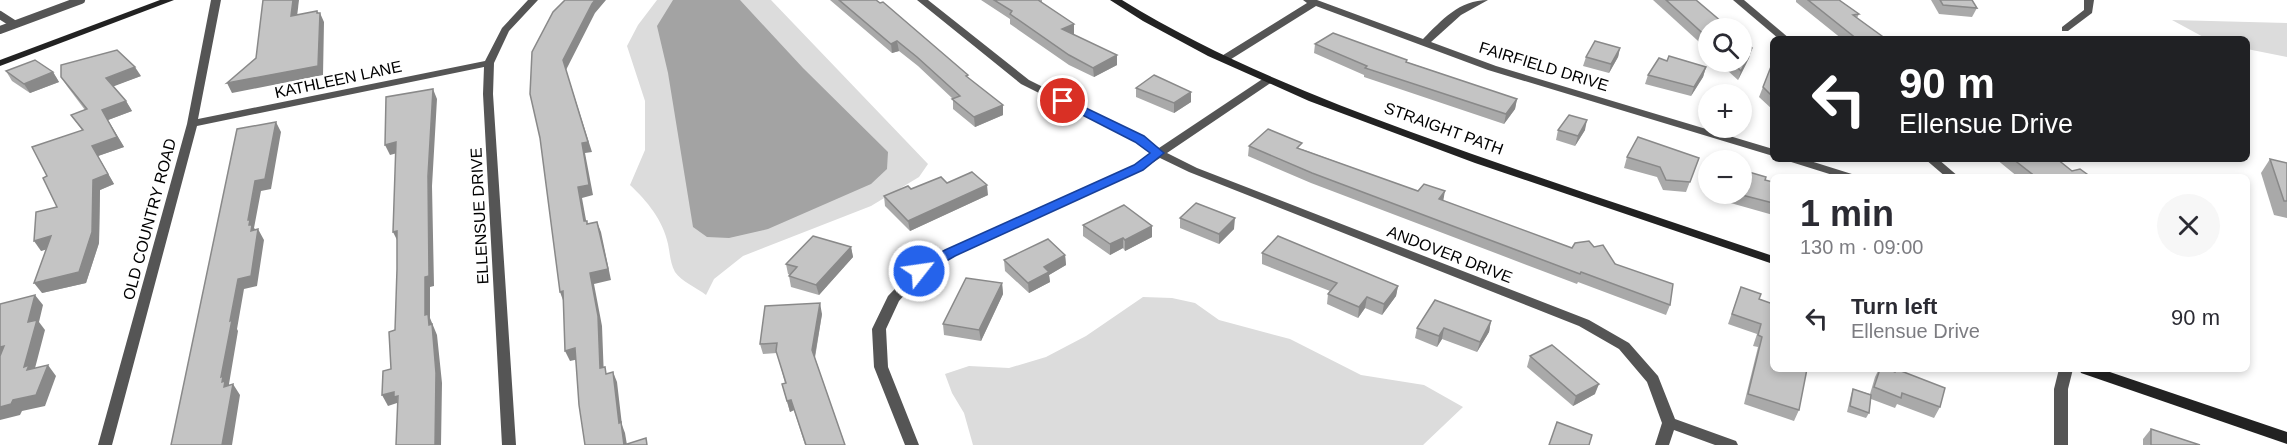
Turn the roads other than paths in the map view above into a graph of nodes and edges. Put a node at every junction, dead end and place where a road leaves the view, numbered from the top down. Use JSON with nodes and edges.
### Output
{"nodes":[{"id":1,"x":81,"y":0,"type":"edge"},
{"id":2,"x":169,"y":0,"type":"edge"},
{"id":3,"x":216,"y":0,"type":"edge"},
{"id":4,"x":533,"y":0,"type":"edge"},
{"id":5,"x":922,"y":0,"type":"edge"},
{"id":6,"x":1115,"y":0,"type":"edge"},
{"id":7,"x":1483,"y":0,"type":"edge"},
{"id":8,"x":1738,"y":0,"type":"edge"},
{"id":9,"x":2089,"y":0,"type":"edge"},
{"id":10,"x":1311,"y":1,"type":"edge"},
{"id":11,"x":0,"y":15,"type":"edge"},
{"id":12,"x":14,"y":24,"type":"junction"},
{"id":13,"x":2065,"y":29,"type":"dead end"},
{"id":14,"x":0,"y":30,"type":"edge"},
{"id":15,"x":1781,"y":36,"type":"edge"},
{"id":16,"x":1423,"y":44,"type":"junction"},
{"id":17,"x":1224,"y":59,"type":"junction"},
{"id":18,"x":0,"y":63,"type":"edge"},
{"id":19,"x":489,"y":63,"type":"junction"},
{"id":20,"x":1268,"y":80,"type":"junction"},
{"id":21,"x":192,"y":124,"type":"junction"},
{"id":22,"x":1770,"y":152,"type":"edge"},
{"id":23,"x":1158,"y":153,"type":"junction"},
{"id":24,"x":1802,"y":162,"type":"edge"},
{"id":25,"x":1935,"y":162,"type":"edge"},
{"id":26,"x":1841,"y":174,"type":"edge"},
{"id":27,"x":1949,"y":174,"type":"edge"},
{"id":28,"x":1770,"y":259,"type":"edge"},
{"id":29,"x":2065,"y":372,"type":"edge"},
{"id":30,"x":2095,"y":372,"type":"edge"},
{"id":31,"x":1669,"y":423,"type":"junction"},
{"id":32,"x":2287,"y":438,"type":"edge"},
{"id":33,"x":105,"y":445,"type":"edge"},
{"id":34,"x":509,"y":445,"type":"edge"},
{"id":35,"x":912,"y":445,"type":"edge"},
{"id":36,"x":1662,"y":445,"type":"edge"},
{"id":37,"x":1731,"y":445,"type":"edge"},
{"id":38,"x":2061,"y":445,"type":"edge"}],
"edges":[{"from":1,"to":12,"type":"lane"},
{"from":2,"to":18,"type":"main road"},
{"from":3,"to":21,"type":"street","name":"OLD COUNTRY ROAD"},
{"from":4,"to":19,"type":"street","name":"ELLENSUE DRIVE"},
{"from":5,"to":23,"type":"street"},
{"from":6,"to":17,"type":"main road","name":"STRAIGHT PATH"},
{"from":7,"to":16,"type":"street"},
{"from":8,"to":15,"type":"street"},
{"from":9,"to":13,"type":"street"},
{"from":10,"to":16,"type":"street","name":"FAIRFIELD DRIVE"},
{"from":10,"to":17,"type":"street"},
{"from":11,"to":12,"type":"lane"},
{"from":12,"to":14,"type":"lane"},
{"from":16,"to":22,"type":"street","name":"FAIRFIELD DRIVE"},
{"from":17,"to":20,"type":"main road","name":"STRAIGHT PATH"},
{"from":19,"to":21,"type":"street","name":"KATHLEEN LANE"},
{"from":19,"to":34,"type":"street","name":"ELLENSUE DRIVE"},
{"from":20,"to":23,"type":"street"},
{"from":20,"to":28,"type":"main road","name":"STRAIGHT PATH"},
{"from":21,"to":33,"type":"street","name":"OLD COUNTRY ROAD"},
{"from":23,"to":31,"type":"street","name":"ANDOVER DRIVE"},
{"from":23,"to":35,"type":"street"},
{"from":24,"to":26,"type":"street"},
{"from":25,"to":27,"type":"street"},
{"from":29,"to":38,"type":"street"},
{"from":30,"to":32,"type":"main road"},
{"from":31,"to":36,"type":"street"},
{"from":31,"to":37,"type":"street"}]}
